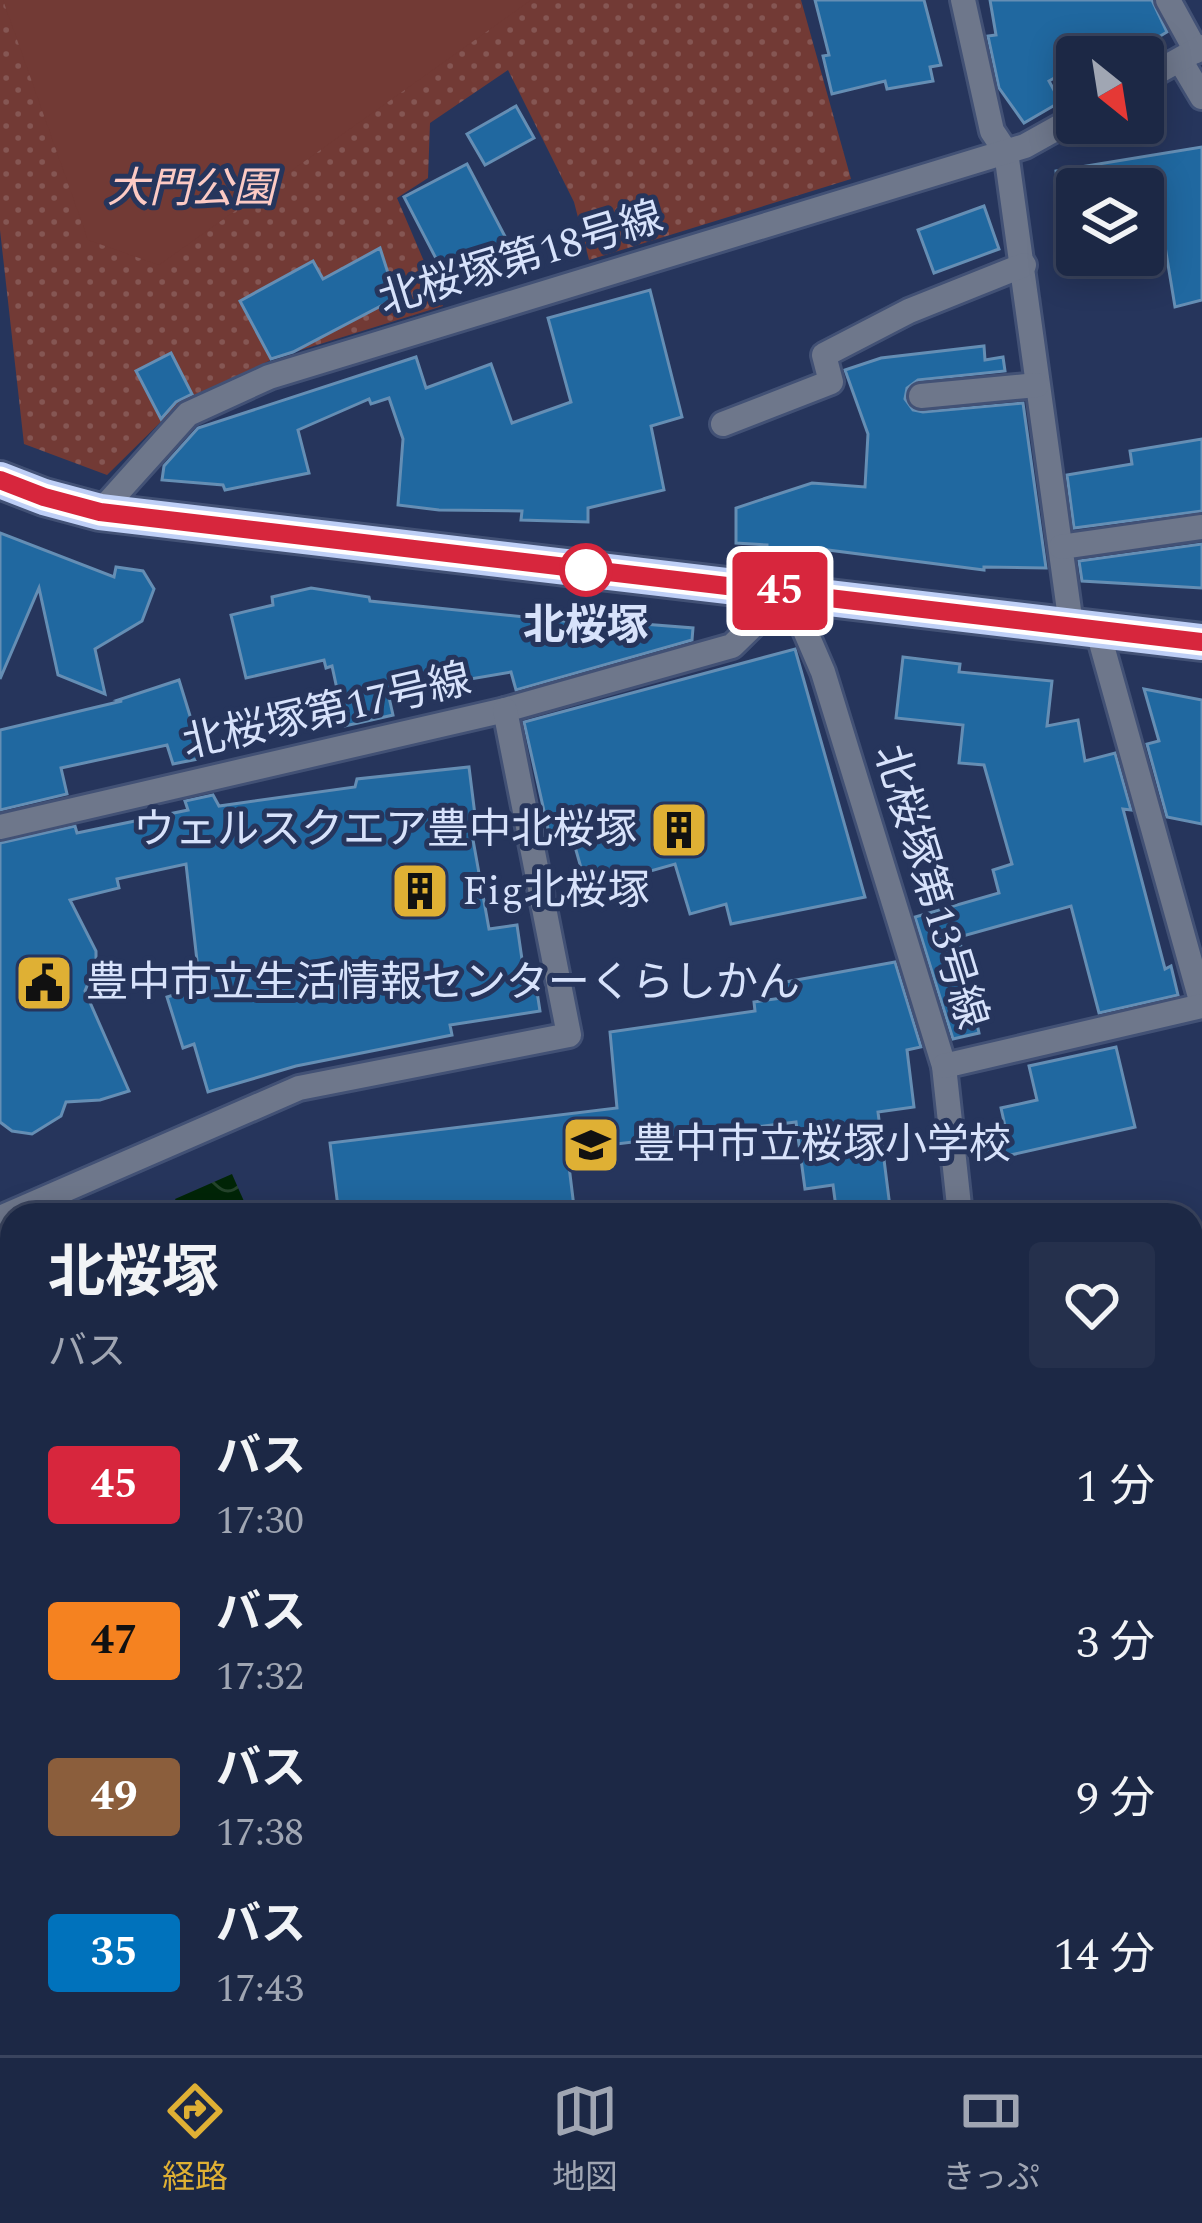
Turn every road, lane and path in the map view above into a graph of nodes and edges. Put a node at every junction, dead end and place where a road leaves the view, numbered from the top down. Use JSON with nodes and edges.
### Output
{"nodes":[{"id":1,"x":963,"y":0,"type":"edge"},
{"id":2,"x":1168,"y":0,"type":"edge"},
{"id":3,"x":1193,"y":53,"type":"edge"},
{"id":4,"x":1164,"y":69,"type":"edge"},
{"id":5,"x":1202,"y":97,"type":"edge"},
{"id":6,"x":1056,"y":129,"type":"edge"},
{"id":7,"x":1006,"y":152,"type":"junction"},
{"id":8,"x":1024,"y":265,"type":"junction"},
{"id":9,"x":1037,"y":385,"type":"junction"},
{"id":10,"x":921,"y":397,"type":"dead end"},
{"id":11,"x":723,"y":424,"type":"dead end"},
{"id":12,"x":0,"y":480,"type":"edge"},
{"id":13,"x":100,"y":512,"type":"junction"},
{"id":14,"x":1202,"y":527,"type":"edge"},
{"id":15,"x":1061,"y":547,"type":"junction"},
{"id":16,"x":788,"y":591,"type":"junction"},
{"id":17,"x":1084,"y":627,"type":"junction"},
{"id":18,"x":1202,"y":642,"type":"edge"},
{"id":19,"x":505,"y":710,"type":"junction"},
{"id":20,"x":0,"y":827,"type":"edge"},
{"id":21,"x":1202,"y":1005,"type":"edge"},
{"id":22,"x":944,"y":1066,"type":"junction"},
{"id":23,"x":34,"y":1203,"type":"edge"},
{"id":24,"x":959,"y":1203,"type":"edge"}],
"edges":[{"from":1,"to":7,"type":"street"},
{"from":2,"to":3,"type":"street"},
{"from":3,"to":4,"type":"street"},
{"from":3,"to":5,"type":"street"},
{"from":6,"to":7,"type":"street","name":"北桜塚第18号線"},
{"from":7,"to":8,"type":"street"},
{"from":7,"to":13,"type":"street","name":"北桜塚第18号線"},
{"from":8,"to":9,"type":"street"},
{"from":8,"to":11,"type":"street"},
{"from":9,"to":10,"type":"street"},
{"from":9,"to":15,"type":"street"},
{"from":12,"to":13,"type":"highway"},
{"from":13,"to":16,"type":"highway"},
{"from":14,"to":15,"type":"street"},
{"from":15,"to":17,"type":"street"},
{"from":16,"to":17,"type":"highway"},
{"from":16,"to":19,"type":"street","name":"北桜塚第17号線"},
{"from":16,"to":22,"type":"street","name":"北桜塚第13号線"},
{"from":17,"to":18,"type":"highway"},
{"from":17,"to":21,"type":"street"},
{"from":19,"to":20,"type":"street","name":"北桜塚第17号線"},
{"from":19,"to":23,"type":"street"},
{"from":21,"to":22,"type":"street"},
{"from":22,"to":24,"type":"street","name":"北桜塚第13号線"}]}
